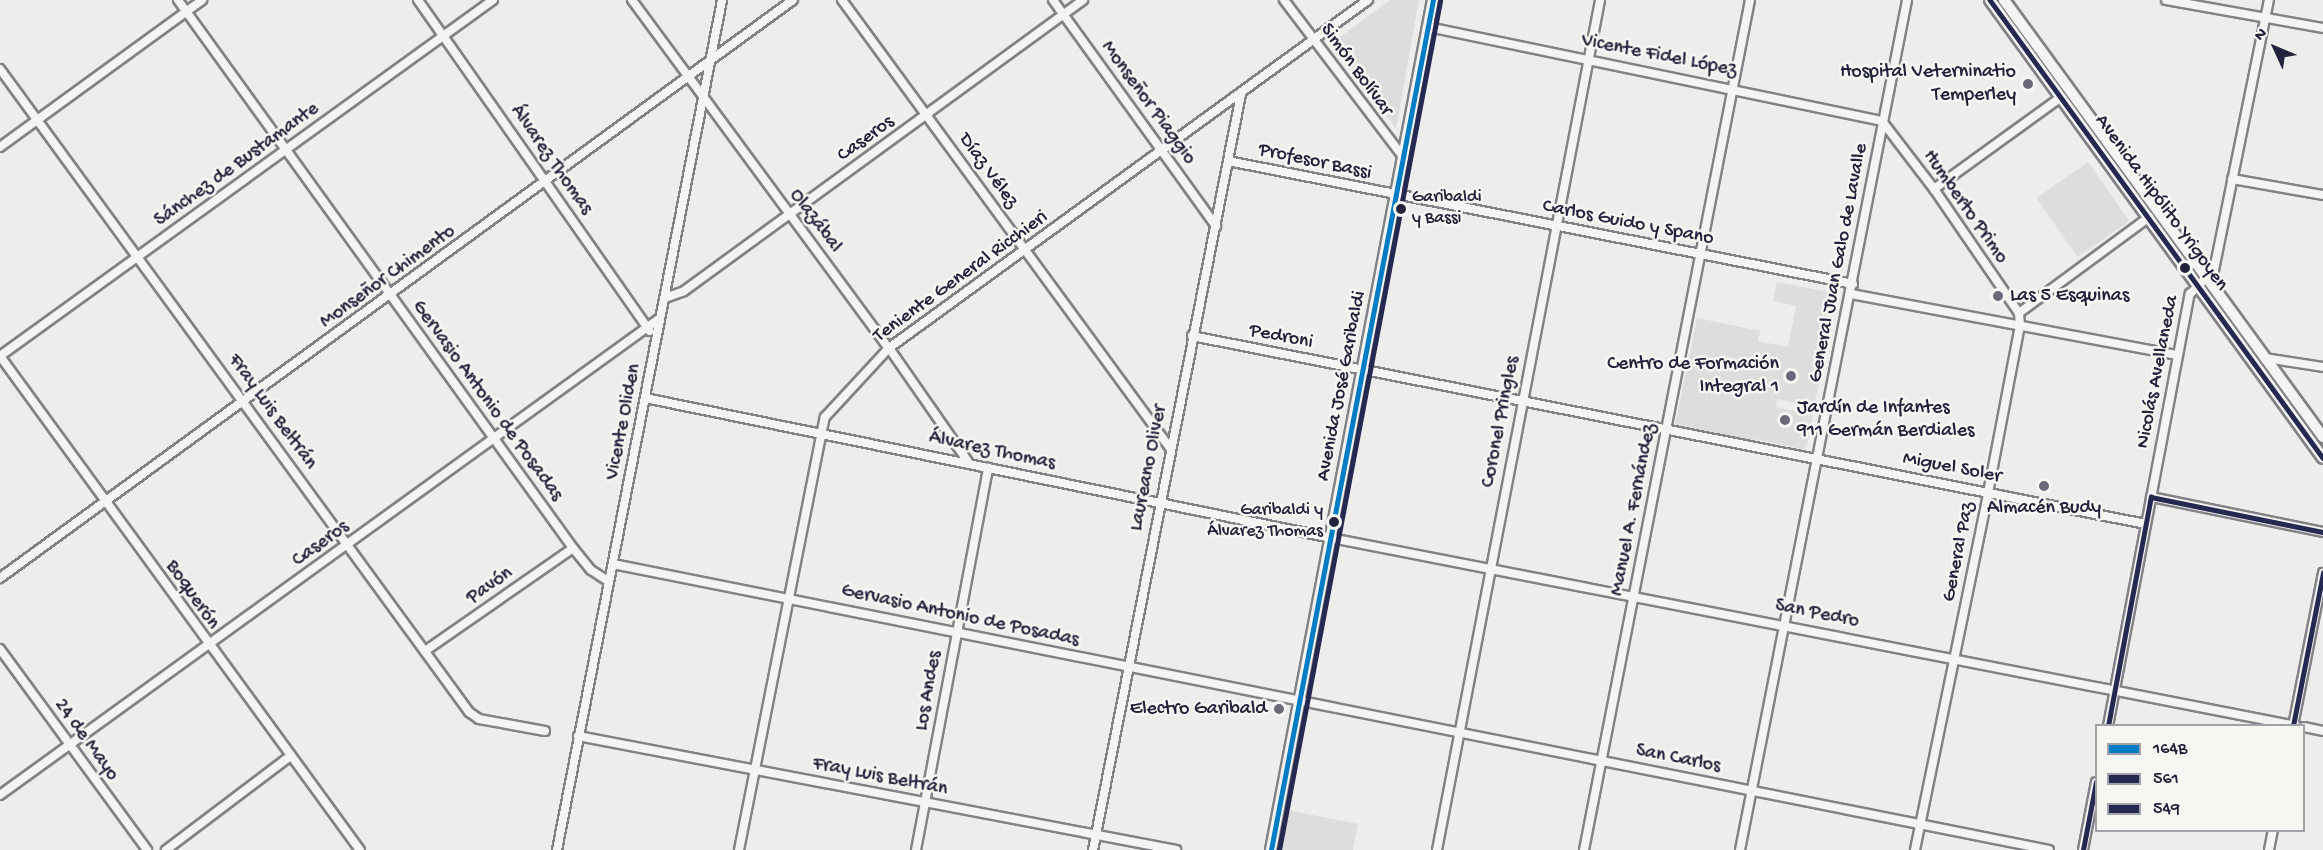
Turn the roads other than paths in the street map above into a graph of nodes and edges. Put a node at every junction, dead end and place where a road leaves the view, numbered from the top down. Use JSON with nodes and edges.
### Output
{"nodes":[{"id":1,"x":178,"y":0,"type":"edge"},
{"id":2,"x":202,"y":0,"type":"edge"},
{"id":3,"x":418,"y":0,"type":"edge"},
{"id":4,"x":493,"y":0,"type":"edge"},
{"id":5,"x":632,"y":0,"type":"edge"},
{"id":6,"x":722,"y":0,"type":"edge"},
{"id":7,"x":793,"y":0,"type":"edge"},
{"id":8,"x":842,"y":0,"type":"edge"},
{"id":9,"x":1053,"y":0,"type":"edge"},
{"id":10,"x":1083,"y":0,"type":"edge"},
{"id":11,"x":1284,"y":0,"type":"edge"},
{"id":12,"x":1368,"y":0,"type":"edge"},
{"id":13,"x":1433,"y":0,"type":"edge"},
{"id":14,"x":1600,"y":0,"type":"edge"},
{"id":15,"x":1750,"y":0,"type":"edge"},
{"id":16,"x":1907,"y":0,"type":"edge"},
{"id":17,"x":1990,"y":0,"type":"edge"},
{"id":18,"x":2004,"y":0,"type":"edge"},
{"id":19,"x":2166,"y":0,"type":"edge"},
{"id":20,"x":2269,"y":0,"type":"edge"},
{"id":21,"x":186,"y":12,"type":"junction"},
{"id":22,"x":1064,"y":14,"type":"junction"},
{"id":23,"x":2266,"y":18,"type":"junction"},
{"id":24,"x":1428,"y":27,"type":"junction"},
{"id":25,"x":2323,"y":28,"type":"edge"},
{"id":26,"x":443,"y":36,"type":"junction"},
{"id":27,"x":1314,"y":40,"type":"junction"},
{"id":28,"x":1588,"y":59,"type":"junction"},
{"id":29,"x":710,"y":63,"type":"junction"},
{"id":30,"x":0,"y":69,"type":"edge"},
{"id":31,"x":689,"y":78,"type":"junction"},
{"id":32,"x":1733,"y":88,"type":"junction"},
{"id":33,"x":1240,"y":94,"type":"junction"},
{"id":34,"x":2061,"y":97,"type":"junction"},
{"id":35,"x":703,"y":98,"type":"junction"},
{"id":36,"x":927,"y":114,"type":"junction"},
{"id":37,"x":38,"y":119,"type":"junction"},
{"id":38,"x":1882,"y":121,"type":"junction"},
{"id":39,"x":0,"y":147,"type":"edge"},
{"id":40,"x":286,"y":150,"type":"junction"},
{"id":41,"x":1162,"y":150,"type":"junction"},
{"id":42,"x":1404,"y":158,"type":"junction"},
{"id":43,"x":1228,"y":161,"type":"junction"},
{"id":44,"x":2232,"y":179,"type":"junction"},
{"id":45,"x":546,"y":181,"type":"junction"},
{"id":46,"x":1934,"y":189,"type":"junction"},
{"id":47,"x":2323,"y":195,"type":"edge"},
{"id":48,"x":1397,"y":196,"type":"junction"},
{"id":49,"x":790,"y":215,"type":"junction"},
{"id":50,"x":2149,"y":218,"type":"junction"},
{"id":51,"x":1216,"y":226,"type":"junction"},
{"id":52,"x":1556,"y":226,"type":"junction"},
{"id":53,"x":1026,"y":250,"type":"junction"},
{"id":54,"x":1701,"y":253,"type":"junction"},
{"id":55,"x":139,"y":256,"type":"junction"},
{"id":56,"x":2202,"y":279,"type":"junction"},
{"id":57,"x":1853,"y":284,"type":"junction"},
{"id":58,"x":1851,"y":294,"type":"junction"},
{"id":59,"x":390,"y":296,"type":"junction"},
{"id":60,"x":664,"y":298,"type":"junction"},
{"id":61,"x":2019,"y":313,"type":"junction"},
{"id":62,"x":660,"y":318,"type":"junction"},
{"id":63,"x":2020,"y":326,"type":"junction"},
{"id":64,"x":648,"y":328,"type":"junction"},
{"id":65,"x":1192,"y":336,"type":"junction"},
{"id":66,"x":657,"y":340,"type":"junction"},
{"id":67,"x":890,"y":348,"type":"junction"},
{"id":68,"x":2176,"y":355,"type":"junction"},
{"id":69,"x":0,"y":356,"type":"edge"},
{"id":70,"x":2265,"y":358,"type":"junction"},
{"id":71,"x":2323,"y":367,"type":"edge"},
{"id":72,"x":1362,"y":370,"type":"junction"},
{"id":73,"x":645,"y":398,"type":"junction"},
{"id":74,"x":1522,"y":400,"type":"junction"},
{"id":75,"x":245,"y":402,"type":"junction"},
{"id":76,"x":1667,"y":430,"type":"junction"},
{"id":77,"x":819,"y":434,"type":"junction"},
{"id":78,"x":2323,"y":437,"type":"edge"},
{"id":79,"x":493,"y":439,"type":"junction"},
{"id":80,"x":1170,"y":448,"type":"junction"},
{"id":81,"x":2323,"y":458,"type":"edge"},
{"id":82,"x":1818,"y":460,"type":"junction"},
{"id":83,"x":969,"y":463,"type":"junction"},
{"id":84,"x":988,"y":468,"type":"junction"},
{"id":85,"x":1988,"y":492,"type":"junction"},
{"id":86,"x":2151,"y":497,"type":"junction"},
{"id":87,"x":105,"y":501,"type":"junction"},
{"id":88,"x":1160,"y":502,"type":"junction"},
{"id":89,"x":2146,"y":524,"type":"junction"},
{"id":90,"x":2323,"y":532,"type":"edge"},
{"id":91,"x":1331,"y":538,"type":"junction"},
{"id":92,"x":348,"y":545,"type":"junction"},
{"id":93,"x":573,"y":548,"type":"junction"},
{"id":94,"x":613,"y":564,"type":"junction"},
{"id":95,"x":1489,"y":567,"type":"junction"},
{"id":96,"x":2323,"y":573,"type":"edge"},
{"id":97,"x":0,"y":578,"type":"edge"},
{"id":98,"x":608,"y":581,"type":"junction"},
{"id":99,"x":1634,"y":595,"type":"junction"},
{"id":100,"x":791,"y":598,"type":"junction"},
{"id":101,"x":1783,"y":625,"type":"junction"},
{"id":102,"x":956,"y":634,"type":"junction"},
{"id":103,"x":208,"y":646,"type":"junction"},
{"id":104,"x":0,"y":649,"type":"edge"},
{"id":105,"x":426,"y":651,"type":"junction"},
{"id":106,"x":1955,"y":657,"type":"junction"},
{"id":107,"x":1127,"y":667,"type":"junction"},
{"id":108,"x":2115,"y":688,"type":"junction"},
{"id":109,"x":1300,"y":701,"type":"junction"},
{"id":110,"x":2108,"y":724,"type":"edge"},
{"id":111,"x":2289,"y":724,"type":"edge"},
{"id":112,"x":2294,"y":724,"type":"edge"},
{"id":113,"x":2305,"y":727,"type":"edge"},
{"id":114,"x":545,"y":731,"type":"dead end"},
{"id":115,"x":1459,"y":731,"type":"junction"},
{"id":116,"x":2323,"y":731,"type":"edge"},
{"id":117,"x":578,"y":736,"type":"junction"},
{"id":118,"x":69,"y":745,"type":"junction"},
{"id":119,"x":289,"y":758,"type":"junction"},
{"id":120,"x":1602,"y":761,"type":"junction"},
{"id":121,"x":755,"y":770,"type":"junction"},
{"id":122,"x":1752,"y":790,"type":"junction"},
{"id":123,"x":2095,"y":792,"type":"edge"},
{"id":124,"x":0,"y":795,"type":"edge"},
{"id":125,"x":925,"y":802,"type":"junction"},
{"id":126,"x":1920,"y":824,"type":"junction"},
{"id":127,"x":2272,"y":832,"type":"edge"},
{"id":128,"x":1096,"y":834,"type":"junction"},
{"id":129,"x":147,"y":850,"type":"edge"},
{"id":130,"x":166,"y":850,"type":"edge"},
{"id":131,"x":358,"y":850,"type":"edge"},
{"id":132,"x":556,"y":850,"type":"edge"},
{"id":133,"x":739,"y":850,"type":"edge"},
{"id":134,"x":916,"y":850,"type":"edge"},
{"id":135,"x":1093,"y":850,"type":"edge"},
{"id":136,"x":1176,"y":850,"type":"edge"},
{"id":137,"x":1271,"y":850,"type":"edge"},
{"id":138,"x":1437,"y":850,"type":"edge"},
{"id":139,"x":1584,"y":850,"type":"edge"},
{"id":140,"x":1740,"y":850,"type":"edge"},
{"id":141,"x":1915,"y":850,"type":"edge"},
{"id":142,"x":2049,"y":850,"type":"edge"},
{"id":143,"x":2083,"y":850,"type":"edge"},
{"id":144,"x":2269,"y":850,"type":"edge"}],
"edges":[{"from":1,"to":21,"type":"street","name":"Gervasio Antonio de Posadas"},
{"from":2,"to":21,"type":"street"},
{"from":3,"to":26,"type":"street","name":"Álvarez Thomas"},
{"from":4,"to":26,"type":"street","name":"Sánchez de Bustamante"},
{"from":5,"to":31,"type":"street","name":"Olazábal"},
{"from":6,"to":29,"type":"street","name":"Vicente Oliden"},
{"from":7,"to":29,"type":"street","name":"Monseñor Chimento"},
{"from":8,"to":36,"type":"street","name":"Díaz Vélez"},
{"from":9,"to":22,"type":"street","name":"Monseñor Piaggio"},
{"from":10,"to":22,"type":"street","name":"Caseros"},
{"from":11,"to":27,"type":"street","name":"Simón Bolívar"},
{"from":12,"to":27,"type":"street","name":"Teniente General Ricchieri"},
{"from":13,"to":24,"type":"main road","name":"Avenida José Garibaldi"},
{"from":14,"to":28,"type":"street","name":"Coronel Pringles"},
{"from":15,"to":32,"type":"street","name":"Manuel A. Fernández"},
{"from":16,"to":38,"type":"street","name":"General Juan Galo de Lavalle"},
{"from":17,"to":34,"type":"main road","name":"Avenida Hipólito Yrigoyen"},
{"from":18,"to":56,"type":"main road","name":"Avenida Hipólito Yrigoyen"},
{"from":19,"to":23,"type":"street"},
{"from":20,"to":23,"type":"street","name":"Nicolás Avellaneda"},
{"from":21,"to":37,"type":"street"},
{"from":21,"to":40,"type":"street","name":"Gervasio Antonio de Posadas"},
{"from":22,"to":36,"type":"street","name":"Caseros"},
{"from":22,"to":41,"type":"street","name":"Monseñor Piaggio"},
{"from":23,"to":25,"type":"street"},
{"from":23,"to":44,"type":"street","name":"Nicolás Avellaneda"},
{"from":24,"to":28,"type":"street","name":"Vicente Fidel López"},
{"from":24,"to":42,"type":"main road","name":"Avenida José Garibaldi"},
{"from":26,"to":40,"type":"street","name":"Sánchez de Bustamante"},
{"from":26,"to":45,"type":"street","name":"Álvarez Thomas"},
{"from":27,"to":33,"type":"street","name":"Teniente General Ricchieri"},
{"from":27,"to":42,"type":"street","name":"Simón Bolívar"},
{"from":28,"to":32,"type":"street","name":"Vicente Fidel López"},
{"from":28,"to":52,"type":"street","name":"Coronel Pringles"},
{"from":29,"to":31,"type":"street","name":"Monseñor Chimento"},
{"from":29,"to":35,"type":"street","name":"Vicente Oliden"},
{"from":30,"to":37,"type":"street","name":"Fray Luis Beltrán"},
{"from":31,"to":35,"type":"street","name":"Olazábal"},
{"from":31,"to":45,"type":"street","name":"Monseñor Chimento"},
{"from":32,"to":38,"type":"street","name":"Vicente Fidel López"},
{"from":32,"to":54,"type":"street","name":"Manuel A. Fernández"},
{"from":33,"to":41,"type":"street","name":"Teniente General Ricchieri"},
{"from":33,"to":43,"type":"street","name":"Laureano Oliver"},
{"from":34,"to":46,"type":"street"},
{"from":34,"to":50,"type":"main road","name":"Avenida Hipólito Yrigoyen"},
{"from":35,"to":49,"type":"street","name":"Olazábal"},
{"from":35,"to":60,"type":"street","name":"Vicente Oliden"},
{"from":36,"to":49,"type":"street","name":"Caseros"},
{"from":36,"to":53,"type":"street","name":"Díaz Vélez"},
{"from":37,"to":39,"type":"street"},
{"from":37,"to":55,"type":"street","name":"Fray Luis Beltrán"},
{"from":38,"to":46,"type":"street","name":"Humberto Primo"},
{"from":38,"to":57,"type":"street","name":"General Juan Galo de Lavalle"},
{"from":40,"to":55,"type":"street","name":"Sánchez de Bustamante"},
{"from":40,"to":59,"type":"street","name":"Gervasio Antonio de Posadas"},
{"from":41,"to":51,"type":"street","name":"Monseñor Piaggio"},
{"from":41,"to":53,"type":"street","name":"Teniente General Ricchieri"},
{"from":42,"to":48,"type":"main road","name":"Avenida José Garibaldi"},
{"from":43,"to":48,"type":"street","name":"Profesor Bassi"},
{"from":43,"to":51,"type":"street","name":"Laureano Oliver"},
{"from":44,"to":47,"type":"street"},
{"from":44,"to":56,"type":"street","name":"Nicolás Avellaneda"},
{"from":45,"to":59,"type":"street","name":"Monseñor Chimento"},
{"from":45,"to":64,"type":"street","name":"Álvarez Thomas"},
{"from":46,"to":61,"type":"street","name":"Humberto Primo"},
{"from":48,"to":52,"type":"street","name":"Carlos Guido y Spano"},
{"from":48,"to":72,"type":"main road","name":"Avenida José Garibaldi"},
{"from":49,"to":60,"type":"street","name":"Caseros"},
{"from":49,"to":67,"type":"street","name":"Olazábal"},
{"from":50,"to":56,"type":"main road","name":"Avenida Hipólito Yrigoyen"},
{"from":50,"to":61,"type":"street"},
{"from":51,"to":65,"type":"street","name":"Laureano Oliver"},
{"from":52,"to":54,"type":"street","name":"Carlos Guido y Spano"},
{"from":52,"to":74,"type":"street","name":"Coronel Pringles"},
{"from":53,"to":67,"type":"street","name":"Teniente General Ricchieri"},
{"from":53,"to":80,"type":"street","name":"Díaz Vélez"},
{"from":54,"to":57,"type":"street","name":"Carlos Guido y Spano"},
{"from":54,"to":76,"type":"street","name":"Manuel A. Fernández"},
{"from":55,"to":69,"type":"street","name":"Sánchez de Bustamante"},
{"from":55,"to":75,"type":"street","name":"Fray Luis Beltrán"},
{"from":56,"to":68,"type":"street","name":"Nicolás Avellaneda"},
{"from":56,"to":70,"type":"main road","name":"Avenida Hipólito Yrigoyen"},
{"from":56,"to":81,"type":"main road","name":"Avenida Hipólito Yrigoyen"},
{"from":57,"to":58,"type":"street","name":"General Juan Galo de Lavalle"},
{"from":58,"to":63,"type":"street"},
{"from":58,"to":82,"type":"street","name":"General Juan Galo de Lavalle"},
{"from":59,"to":75,"type":"street","name":"Monseñor Chimento"},
{"from":59,"to":79,"type":"street","name":"Gervasio Antonio de Posadas"},
{"from":60,"to":62,"type":"street","name":"Vicente Oliden"},
{"from":61,"to":63,"type":"street","name":"General Paz"},
{"from":62,"to":64,"type":"street","name":"Caseros"},
{"from":62,"to":66,"type":"street","name":"Vicente Oliden"},
{"from":63,"to":68,"type":"street"},
{"from":63,"to":85,"type":"street","name":"General Paz"},
{"from":64,"to":66,"type":"street","name":"Álvarez Thomas"},
{"from":64,"to":79,"type":"street","name":"Caseros"},
{"from":65,"to":72,"type":"street","name":"Pedroni"},
{"from":65,"to":80,"type":"street","name":"Laureano Oliver"},
{"from":66,"to":73,"type":"street","name":"Vicente Oliden"},
{"from":67,"to":77,"type":"street","name":"Teniente General Ricchieri"},
{"from":67,"to":83,"type":"street","name":"Olazábal"},
{"from":68,"to":86,"type":"street","name":"Nicolás Avellaneda"},
{"from":69,"to":87,"type":"street","name":"Boquerón"},
{"from":70,"to":71,"type":"street"},
{"from":70,"to":78,"type":"main road","name":"Avenida Hipólito Yrigoyen"},
{"from":72,"to":74,"type":"street","name":"Miguel Soler"},
{"from":72,"to":91,"type":"main road","name":"Avenida José Garibaldi"},
{"from":73,"to":77,"type":"street","name":"Álvarez Thomas"},
{"from":73,"to":94,"type":"street","name":"Vicente Oliden"},
{"from":74,"to":76,"type":"street","name":"Miguel Soler"},
{"from":74,"to":95,"type":"street","name":"Coronel Pringles"},
{"from":75,"to":87,"type":"street","name":"Monseñor Chimento"},
{"from":75,"to":92,"type":"street","name":"Fray Luis Beltrán"},
{"from":76,"to":82,"type":"street","name":"Miguel Soler"},
{"from":76,"to":99,"type":"street","name":"Manuel A. Fernández"},
{"from":77,"to":83,"type":"street","name":"Álvarez Thomas"},
{"from":77,"to":100,"type":"street","name":"Teniente General Ricchieri"},
{"from":79,"to":92,"type":"street","name":"Caseros"},
{"from":79,"to":93,"type":"street","name":"Gervasio Antonio de Posadas"},
{"from":80,"to":88,"type":"street","name":"Laureano Oliver"},
{"from":82,"to":85,"type":"street","name":"Miguel Soler"},
{"from":82,"to":101,"type":"street","name":"General Juan Galo de Lavalle"},
{"from":83,"to":84,"type":"street","name":"Álvarez Thomas"},
{"from":84,"to":88,"type":"street","name":"Álvarez Thomas"},
{"from":84,"to":102,"type":"street","name":"Los Andes"},
{"from":85,"to":89,"type":"street","name":"Miguel Soler"},
{"from":85,"to":106,"type":"street","name":"General Paz"},
{"from":86,"to":89,"type":"street","name":"Nicolás Avellaneda"},
{"from":86,"to":90,"type":"street"},
{"from":87,"to":97,"type":"street","name":"Monseñor Chimento"},
{"from":87,"to":103,"type":"street","name":"Boquerón"},
{"from":88,"to":91,"type":"street","name":"Álvarez Thomas"},
{"from":88,"to":107,"type":"street","name":"Laureano Oliver"},
{"from":89,"to":108,"type":"street","name":"Nicolás Avellaneda"},
{"from":91,"to":95,"type":"street","name":"San Pedro"},
{"from":91,"to":109,"type":"main road","name":"Avenida José Garibaldi"},
{"from":92,"to":103,"type":"street","name":"Caseros"},
{"from":92,"to":105,"type":"street","name":"Fray Luis Beltrán"},
{"from":93,"to":98,"type":"street","name":"Gervasio Antonio de Posadas"},
{"from":93,"to":105,"type":"street","name":"Pavón"},
{"from":94,"to":98,"type":"street","name":"Vicente Oliden"},
{"from":94,"to":100,"type":"street","name":"Gervasio Antonio de Posadas"},
{"from":95,"to":99,"type":"street","name":"San Pedro"},
{"from":95,"to":115,"type":"street","name":"Coronel Pringles"},
{"from":96,"to":112,"type":"street"},
{"from":98,"to":117,"type":"street","name":"Vicente Oliden"},
{"from":99,"to":101,"type":"street","name":"San Pedro"},
{"from":99,"to":120,"type":"street","name":"Manuel A. Fernández"},
{"from":100,"to":102,"type":"street","name":"Gervasio Antonio de Posadas"},
{"from":100,"to":121,"type":"street","name":"Teniente General Ricchieri"},
{"from":101,"to":106,"type":"street","name":"San Pedro"},
{"from":101,"to":122,"type":"street","name":"General Juan Galo de Lavalle"},
{"from":102,"to":107,"type":"street","name":"Gervasio Antonio de Posadas"},
{"from":102,"to":125,"type":"street","name":"Los Andes"},
{"from":103,"to":118,"type":"street","name":"Caseros"},
{"from":103,"to":119,"type":"street","name":"Boquerón"},
{"from":104,"to":118,"type":"street","name":"24 de Mayo"},
{"from":105,"to":114,"type":"street","name":"Fray Luis Beltrán"},
{"from":106,"to":108,"type":"street","name":"San Pedro"},
{"from":106,"to":126,"type":"street","name":"General Paz"},
{"from":107,"to":109,"type":"street","name":"Gervasio Antonio de Posadas"},
{"from":107,"to":128,"type":"street","name":"Laureano Oliver"},
{"from":108,"to":110,"type":"street","name":"Nicolás Avellaneda"},
{"from":108,"to":111,"type":"street","name":"San Pedro"},
{"from":109,"to":115,"type":"street","name":"San Carlos"},
{"from":109,"to":137,"type":"main road","name":"Avenida José Garibaldi"},
{"from":113,"to":116,"type":"street"},
{"from":115,"to":120,"type":"street","name":"San Carlos"},
{"from":115,"to":138,"type":"street","name":"Coronel Pringles"},
{"from":117,"to":121,"type":"street","name":"Fray Luis Beltrán"},
{"from":117,"to":132,"type":"street","name":"Vicente Oliden"},
{"from":118,"to":124,"type":"street","name":"Caseros"},
{"from":118,"to":129,"type":"street","name":"24 de Mayo"},
{"from":119,"to":130,"type":"street"},
{"from":119,"to":131,"type":"street","name":"Boquerón"},
{"from":120,"to":122,"type":"street","name":"San Carlos"},
{"from":120,"to":139,"type":"street","name":"Manuel A. Fernández"},
{"from":121,"to":125,"type":"street","name":"Fray Luis Beltrán"},
{"from":121,"to":133,"type":"street","name":"Teniente General Ricchieri"},
{"from":122,"to":126,"type":"street","name":"San Carlos"},
{"from":122,"to":140,"type":"street","name":"General Juan Galo de Lavalle"},
{"from":123,"to":143,"type":"street"},
{"from":125,"to":128,"type":"street","name":"Fray Luis Beltrán"},
{"from":125,"to":134,"type":"street","name":"Los Andes"},
{"from":126,"to":141,"type":"street","name":"General Paz"},
{"from":126,"to":142,"type":"street","name":"San Carlos"},
{"from":127,"to":144,"type":"street"},
{"from":128,"to":135,"type":"street","name":"Laureano Oliver"},
{"from":128,"to":136,"type":"street","name":"Fray Luis Beltrán"}]}
